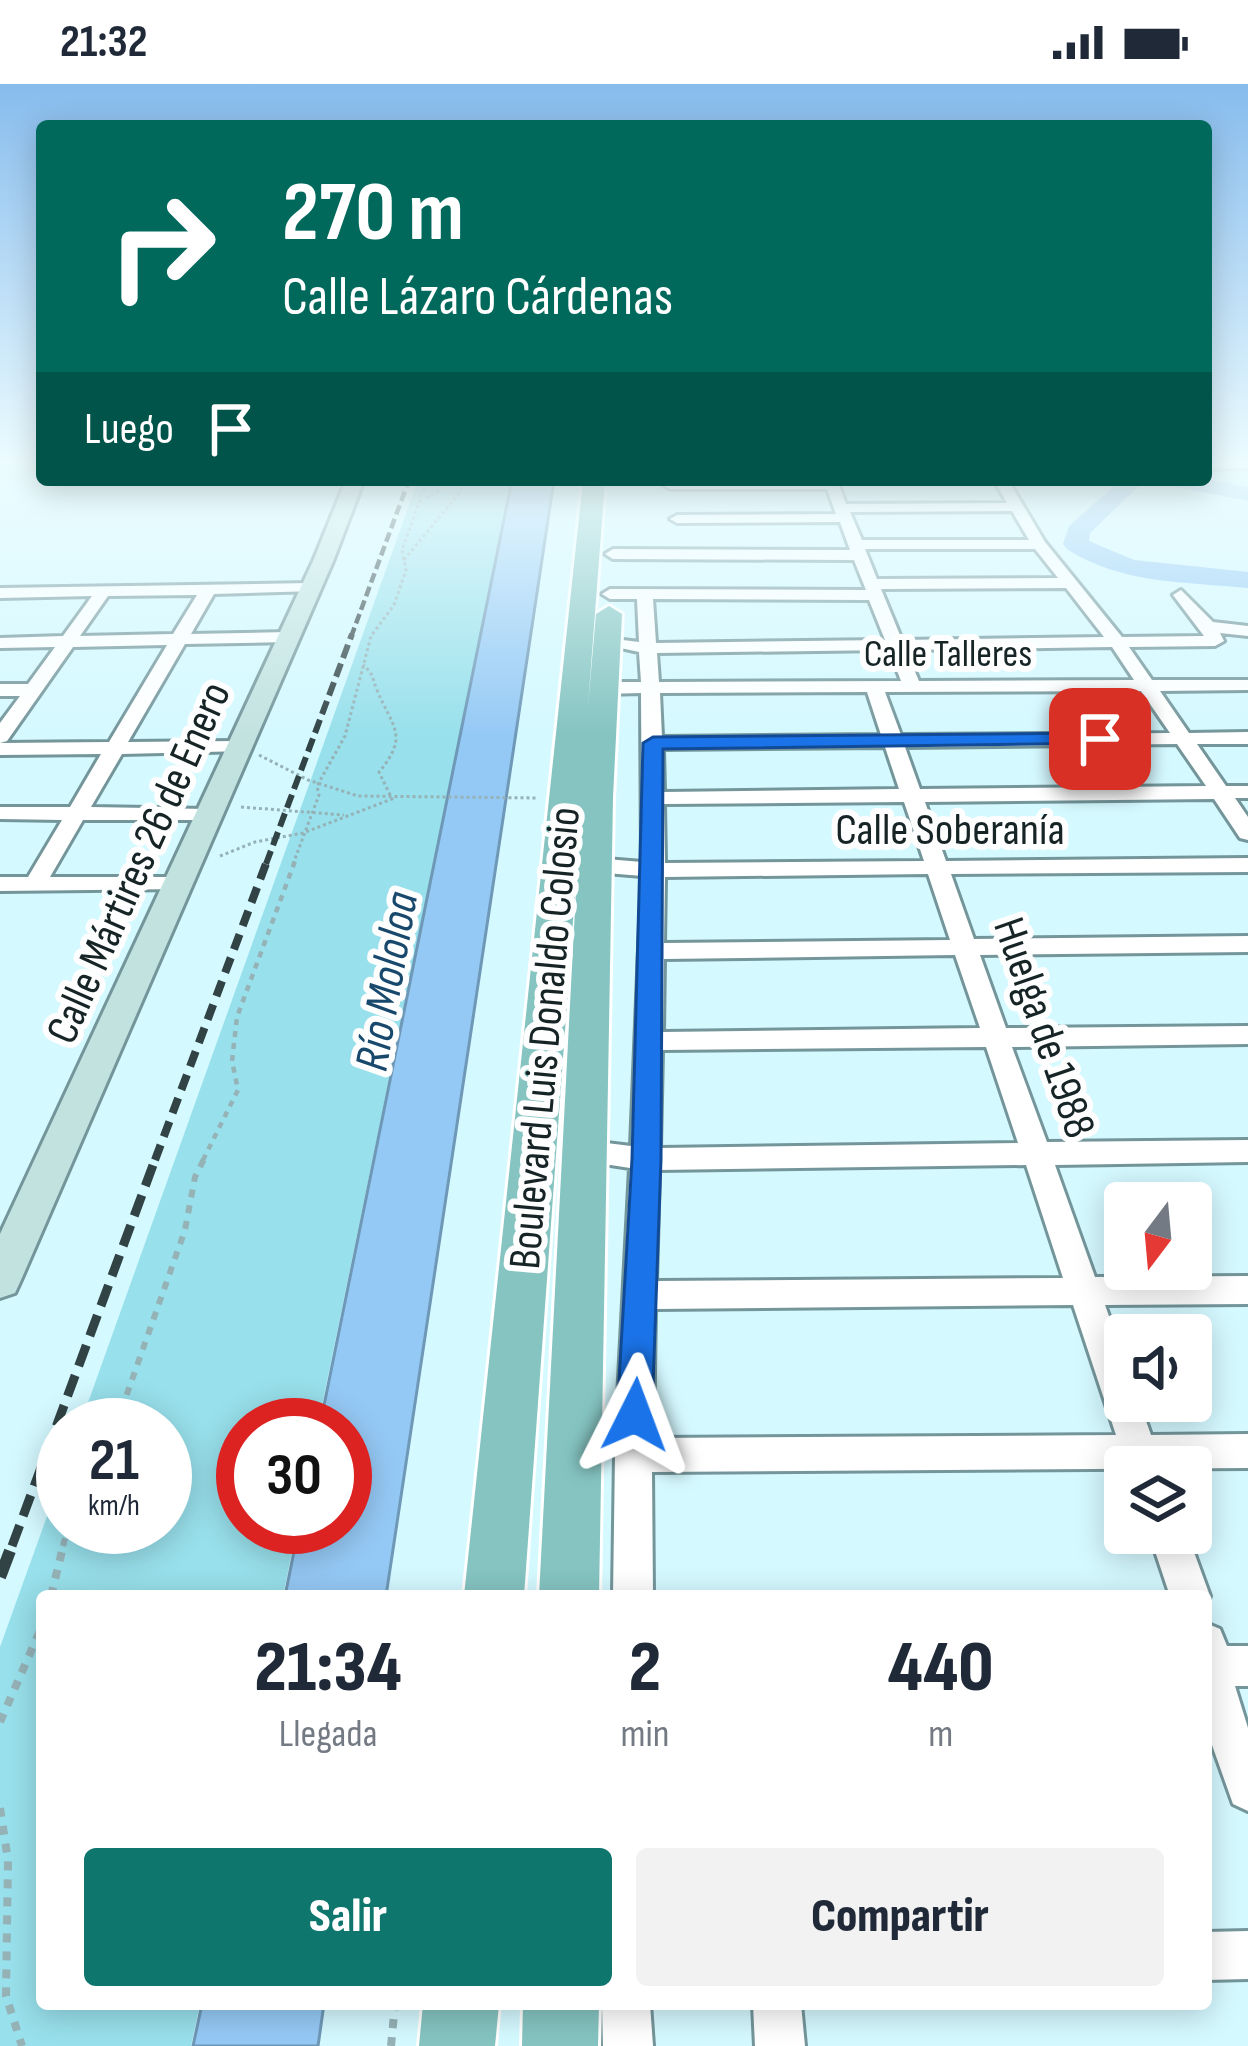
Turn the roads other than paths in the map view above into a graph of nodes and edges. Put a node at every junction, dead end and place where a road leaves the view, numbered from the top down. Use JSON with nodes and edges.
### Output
{"nodes":[{"id":1,"x":325,"y":553,"type":"edge"},
{"id":2,"x":588,"y":553,"type":"edge"},
{"id":3,"x":621,"y":553,"type":"edge"},
{"id":4,"x":839,"y":553,"type":"edge"},
{"id":5,"x":859,"y":553,"type":"edge"},
{"id":6,"x":1046,"y":553,"type":"edge"},
{"id":7,"x":623,"y":582,"type":"junction"},
{"id":8,"x":1070,"y":584,"type":"junction"},
{"id":9,"x":311,"y":588,"type":"junction"},
{"id":10,"x":208,"y":590,"type":"junction"},
{"id":11,"x":874,"y":590,"type":"junction"},
{"id":12,"x":103,"y":592,"type":"junction"},
{"id":13,"x":0,"y":593,"type":"edge"},
{"id":14,"x":1180,"y":595,"type":"dead end"},
{"id":15,"x":1208,"y":626,"type":"junction"},
{"id":16,"x":1248,"y":631,"type":"edge"},
{"id":17,"x":289,"y":637,"type":"junction"},
{"id":18,"x":179,"y":639,"type":"junction"},
{"id":19,"x":68,"y":641,"type":"junction"},
{"id":20,"x":1117,"y":642,"type":"junction"},
{"id":21,"x":0,"y":643,"type":"edge"},
{"id":22,"x":627,"y":645,"type":"junction"},
{"id":23,"x":895,"y":645,"type":"junction"},
{"id":24,"x":1148,"y":686,"type":"junction"},
{"id":25,"x":1248,"y":686,"type":"edge"},
{"id":26,"x":604,"y":688,"type":"junction"},
{"id":27,"x":875,"y":688,"type":"junction"},
{"id":28,"x":913,"y":688,"type":"junction"},
{"id":29,"x":0,"y":690,"type":"edge"},
{"id":30,"x":33,"y":690,"type":"junction"},
{"id":31,"x":649,"y":691,"type":"junction"},
{"id":32,"x":0,"y":736,"type":"edge"},
{"id":33,"x":1183,"y":738,"type":"junction"},
{"id":34,"x":1248,"y":738,"type":"edge"},
{"id":35,"x":893,"y":741,"type":"junction"},
{"id":36,"x":653,"y":743,"type":"junction"},
{"id":37,"x":238,"y":747,"type":"junction"},
{"id":38,"x":115,"y":748,"type":"junction"},
{"id":39,"x":0,"y":749,"type":"edge"},
{"id":40,"x":568,"y":779,"type":"junction"},
{"id":41,"x":1220,"y":792,"type":"junction"},
{"id":42,"x":1248,"y":792,"type":"edge"},
{"id":43,"x":912,"y":795,"type":"junction"},
{"id":44,"x":654,"y":798,"type":"junction"},
{"id":45,"x":0,"y":813,"type":"edge"},
{"id":46,"x":76,"y":814,"type":"junction"},
{"id":47,"x":207,"y":815,"type":"junction"},
{"id":48,"x":1248,"y":833,"type":"edge"},
{"id":49,"x":594,"y":865,"type":"junction"},
{"id":50,"x":1248,"y":865,"type":"edge"},
{"id":51,"x":937,"y":867,"type":"junction"},
{"id":52,"x":652,"y":870,"type":"junction"},
{"id":53,"x":0,"y":884,"type":"edge"},
{"id":54,"x":35,"y":884,"type":"junction"},
{"id":55,"x":174,"y":884,"type":"junction"},
{"id":56,"x":1248,"y":944,"type":"edge"},
{"id":57,"x":965,"y":947,"type":"junction"},
{"id":58,"x":650,"y":951,"type":"junction"},
{"id":59,"x":1248,"y":1035,"type":"edge"},
{"id":60,"x":996,"y":1038,"type":"junction"},
{"id":61,"x":649,"y":1041,"type":"junction"},
{"id":62,"x":1248,"y":1150,"type":"edge"},
{"id":63,"x":583,"y":1151,"type":"junction"},
{"id":64,"x":1036,"y":1153,"type":"junction"},
{"id":65,"x":646,"y":1159,"type":"junction"},
{"id":66,"x":0,"y":1280,"type":"edge"},
{"id":67,"x":1248,"y":1290,"type":"edge"},
{"id":68,"x":1084,"y":1292,"type":"junction"},
{"id":69,"x":642,"y":1295,"type":"junction"},
{"id":70,"x":1137,"y":1446,"type":"edge"},
{"id":71,"x":1248,"y":1451,"type":"edge"},
{"id":72,"x":1212,"y":1454,"type":"edge"},
{"id":73,"x":633,"y":1455,"type":"junction"},
{"id":74,"x":1104,"y":1460,"type":"edge"},
{"id":75,"x":1175,"y":1554,"type":"edge"},
{"id":76,"x":495,"y":1590,"type":"edge"},
{"id":77,"x":568,"y":1590,"type":"edge"},
{"id":78,"x":633,"y":1590,"type":"edge"},
{"id":79,"x":1188,"y":1590,"type":"edge"},
{"id":80,"x":1219,"y":1660,"type":"edge"},
{"id":81,"x":1248,"y":1789,"type":"edge"},
{"id":82,"x":1248,"y":1955,"type":"edge"},
{"id":83,"x":1212,"y":1956,"type":"edge"},
{"id":84,"x":461,"y":2010,"type":"edge"},
{"id":85,"x":561,"y":2010,"type":"edge"},
{"id":86,"x":626,"y":2010,"type":"edge"},
{"id":87,"x":777,"y":2010,"type":"edge"},
{"id":88,"x":458,"y":2046,"type":"edge"},
{"id":89,"x":560,"y":2046,"type":"edge"},
{"id":90,"x":628,"y":2046,"type":"edge"},
{"id":91,"x":780,"y":2046,"type":"edge"}],
"edges":[{"from":1,"to":9,"type":"street","name":"Calle Mártires 26 de Enero"},
{"from":2,"to":40,"type":"main road","name":"Boulevard Luis Donaldo Colosio"},
{"from":3,"to":7,"type":"main road","name":"Boulevard Luis Donaldo Colosio"},
{"from":4,"to":7,"type":"street"},
{"from":5,"to":11,"type":"street"},
{"from":6,"to":8,"type":"street"},
{"from":7,"to":11,"type":"street"},
{"from":7,"to":22,"type":"main road","name":"Boulevard Luis Donaldo Colosio"},
{"from":8,"to":11,"type":"street"},
{"from":8,"to":20,"type":"street"},
{"from":9,"to":10,"type":"street"},
{"from":9,"to":17,"type":"street","name":"Calle Mártires 26 de Enero"},
{"from":10,"to":12,"type":"street"},
{"from":10,"to":18,"type":"street"},
{"from":11,"to":23,"type":"street"},
{"from":12,"to":13,"type":"street"},
{"from":12,"to":19,"type":"street"},
{"from":14,"to":15,"type":"street"},
{"from":15,"to":16,"type":"street"},
{"from":15,"to":20,"type":"street"},
{"from":17,"to":18,"type":"street"},
{"from":17,"to":37,"type":"street","name":"Calle Mártires 26 de Enero"},
{"from":18,"to":19,"type":"street"},
{"from":18,"to":38,"type":"street"},
{"from":19,"to":21,"type":"street"},
{"from":19,"to":30,"type":"street"},
{"from":20,"to":23,"type":"street"},
{"from":20,"to":24,"type":"street"},
{"from":22,"to":23,"type":"street"},
{"from":22,"to":26,"type":"main road","name":"Boulevard Luis Donaldo Colosio"},
{"from":22,"to":31,"type":"street","name":"Boulevard Luis Donaldo Colosio"},
{"from":23,"to":28,"type":"street"},
{"from":24,"to":25,"type":"street","name":"Calle Talleres"},
{"from":24,"to":28,"type":"street","name":"Calle Talleres"},
{"from":24,"to":33,"type":"street"},
{"from":26,"to":31,"type":"street","name":"Calle Talleres"},
{"from":26,"to":40,"type":"main road","name":"Boulevard Luis Donaldo Colosio"},
{"from":27,"to":28,"type":"street","name":"Calle Talleres"},
{"from":27,"to":31,"type":"street","name":"Calle Talleres"},
{"from":27,"to":35,"type":"street","name":"Huelga de 1988"},
{"from":29,"to":30,"type":"street"},
{"from":30,"to":32,"type":"street"},
{"from":31,"to":36,"type":"street","name":"Boulevard Luis Donaldo Colosio"},
{"from":33,"to":34,"type":"street"},
{"from":33,"to":35,"type":"street"},
{"from":33,"to":41,"type":"street"},
{"from":35,"to":36,"type":"street"},
{"from":35,"to":43,"type":"street","name":"Huelga de 1988"},
{"from":36,"to":44,"type":"street","name":"Boulevard Luis Donaldo Colosio"},
{"from":37,"to":38,"type":"street"},
{"from":37,"to":47,"type":"street","name":"Calle Mártires 26 de Enero"},
{"from":38,"to":39,"type":"street"},
{"from":38,"to":46,"type":"street"},
{"from":40,"to":49,"type":"main road","name":"Boulevard Luis Donaldo Colosio"},
{"from":40,"to":76,"type":"main road","name":"Boulevard Luis Donaldo Colosio"},
{"from":41,"to":42,"type":"street"},
{"from":41,"to":43,"type":"street"},
{"from":41,"to":48,"type":"street"},
{"from":43,"to":44,"type":"street"},
{"from":43,"to":51,"type":"street","name":"Huelga de 1988"},
{"from":44,"to":52,"type":"street","name":"Boulevard Luis Donaldo Colosio"},
{"from":45,"to":46,"type":"street"},
{"from":46,"to":47,"type":"street"},
{"from":46,"to":54,"type":"street"},
{"from":47,"to":55,"type":"street","name":"Calle Mártires 26 de Enero"},
{"from":49,"to":52,"type":"street","name":"Calle Soberanía"},
{"from":49,"to":63,"type":"main road","name":"Boulevard Luis Donaldo Colosio"},
{"from":50,"to":51,"type":"street","name":"Calle Soberanía"},
{"from":51,"to":52,"type":"street","name":"Calle Soberanía"},
{"from":51,"to":57,"type":"street","name":"Huelga de 1988"},
{"from":52,"to":58,"type":"street","name":"Boulevard Luis Donaldo Colosio"},
{"from":53,"to":54,"type":"street"},
{"from":54,"to":55,"type":"street"},
{"from":55,"to":66,"type":"street","name":"Calle Mártires 26 de Enero"},
{"from":56,"to":57,"type":"street"},
{"from":57,"to":58,"type":"street"},
{"from":57,"to":60,"type":"street","name":"Huelga de 1988"},
{"from":58,"to":61,"type":"street","name":"Boulevard Luis Donaldo Colosio"},
{"from":59,"to":60,"type":"street"},
{"from":60,"to":61,"type":"street"},
{"from":60,"to":64,"type":"street","name":"Huelga de 1988"},
{"from":61,"to":65,"type":"street","name":"Boulevard Luis Donaldo Colosio"},
{"from":62,"to":64,"type":"street"},
{"from":63,"to":65,"type":"street"},
{"from":63,"to":77,"type":"main road","name":"Boulevard Luis Donaldo Colosio"},
{"from":64,"to":65,"type":"street"},
{"from":64,"to":68,"type":"street","name":"Huelga de 1988"},
{"from":65,"to":69,"type":"street","name":"Boulevard Luis Donaldo Colosio"},
{"from":67,"to":68,"type":"street"},
{"from":68,"to":69,"type":"street"},
{"from":68,"to":70,"type":"street","name":"Huelga de 1988"},
{"from":69,"to":73,"type":"street","name":"Boulevard Luis Donaldo Colosio"},
{"from":71,"to":72,"type":"street"},
{"from":73,"to":74,"type":"street"},
{"from":73,"to":78,"type":"street","name":"Boulevard Luis Donaldo Colosio"},
{"from":75,"to":79,"type":"street"},
{"from":80,"to":81,"type":"street"},
{"from":82,"to":83,"type":"street"},
{"from":84,"to":88,"type":"main road"},
{"from":85,"to":89,"type":"main road"},
{"from":86,"to":90,"type":"street"},
{"from":87,"to":91,"type":"street"}]}
